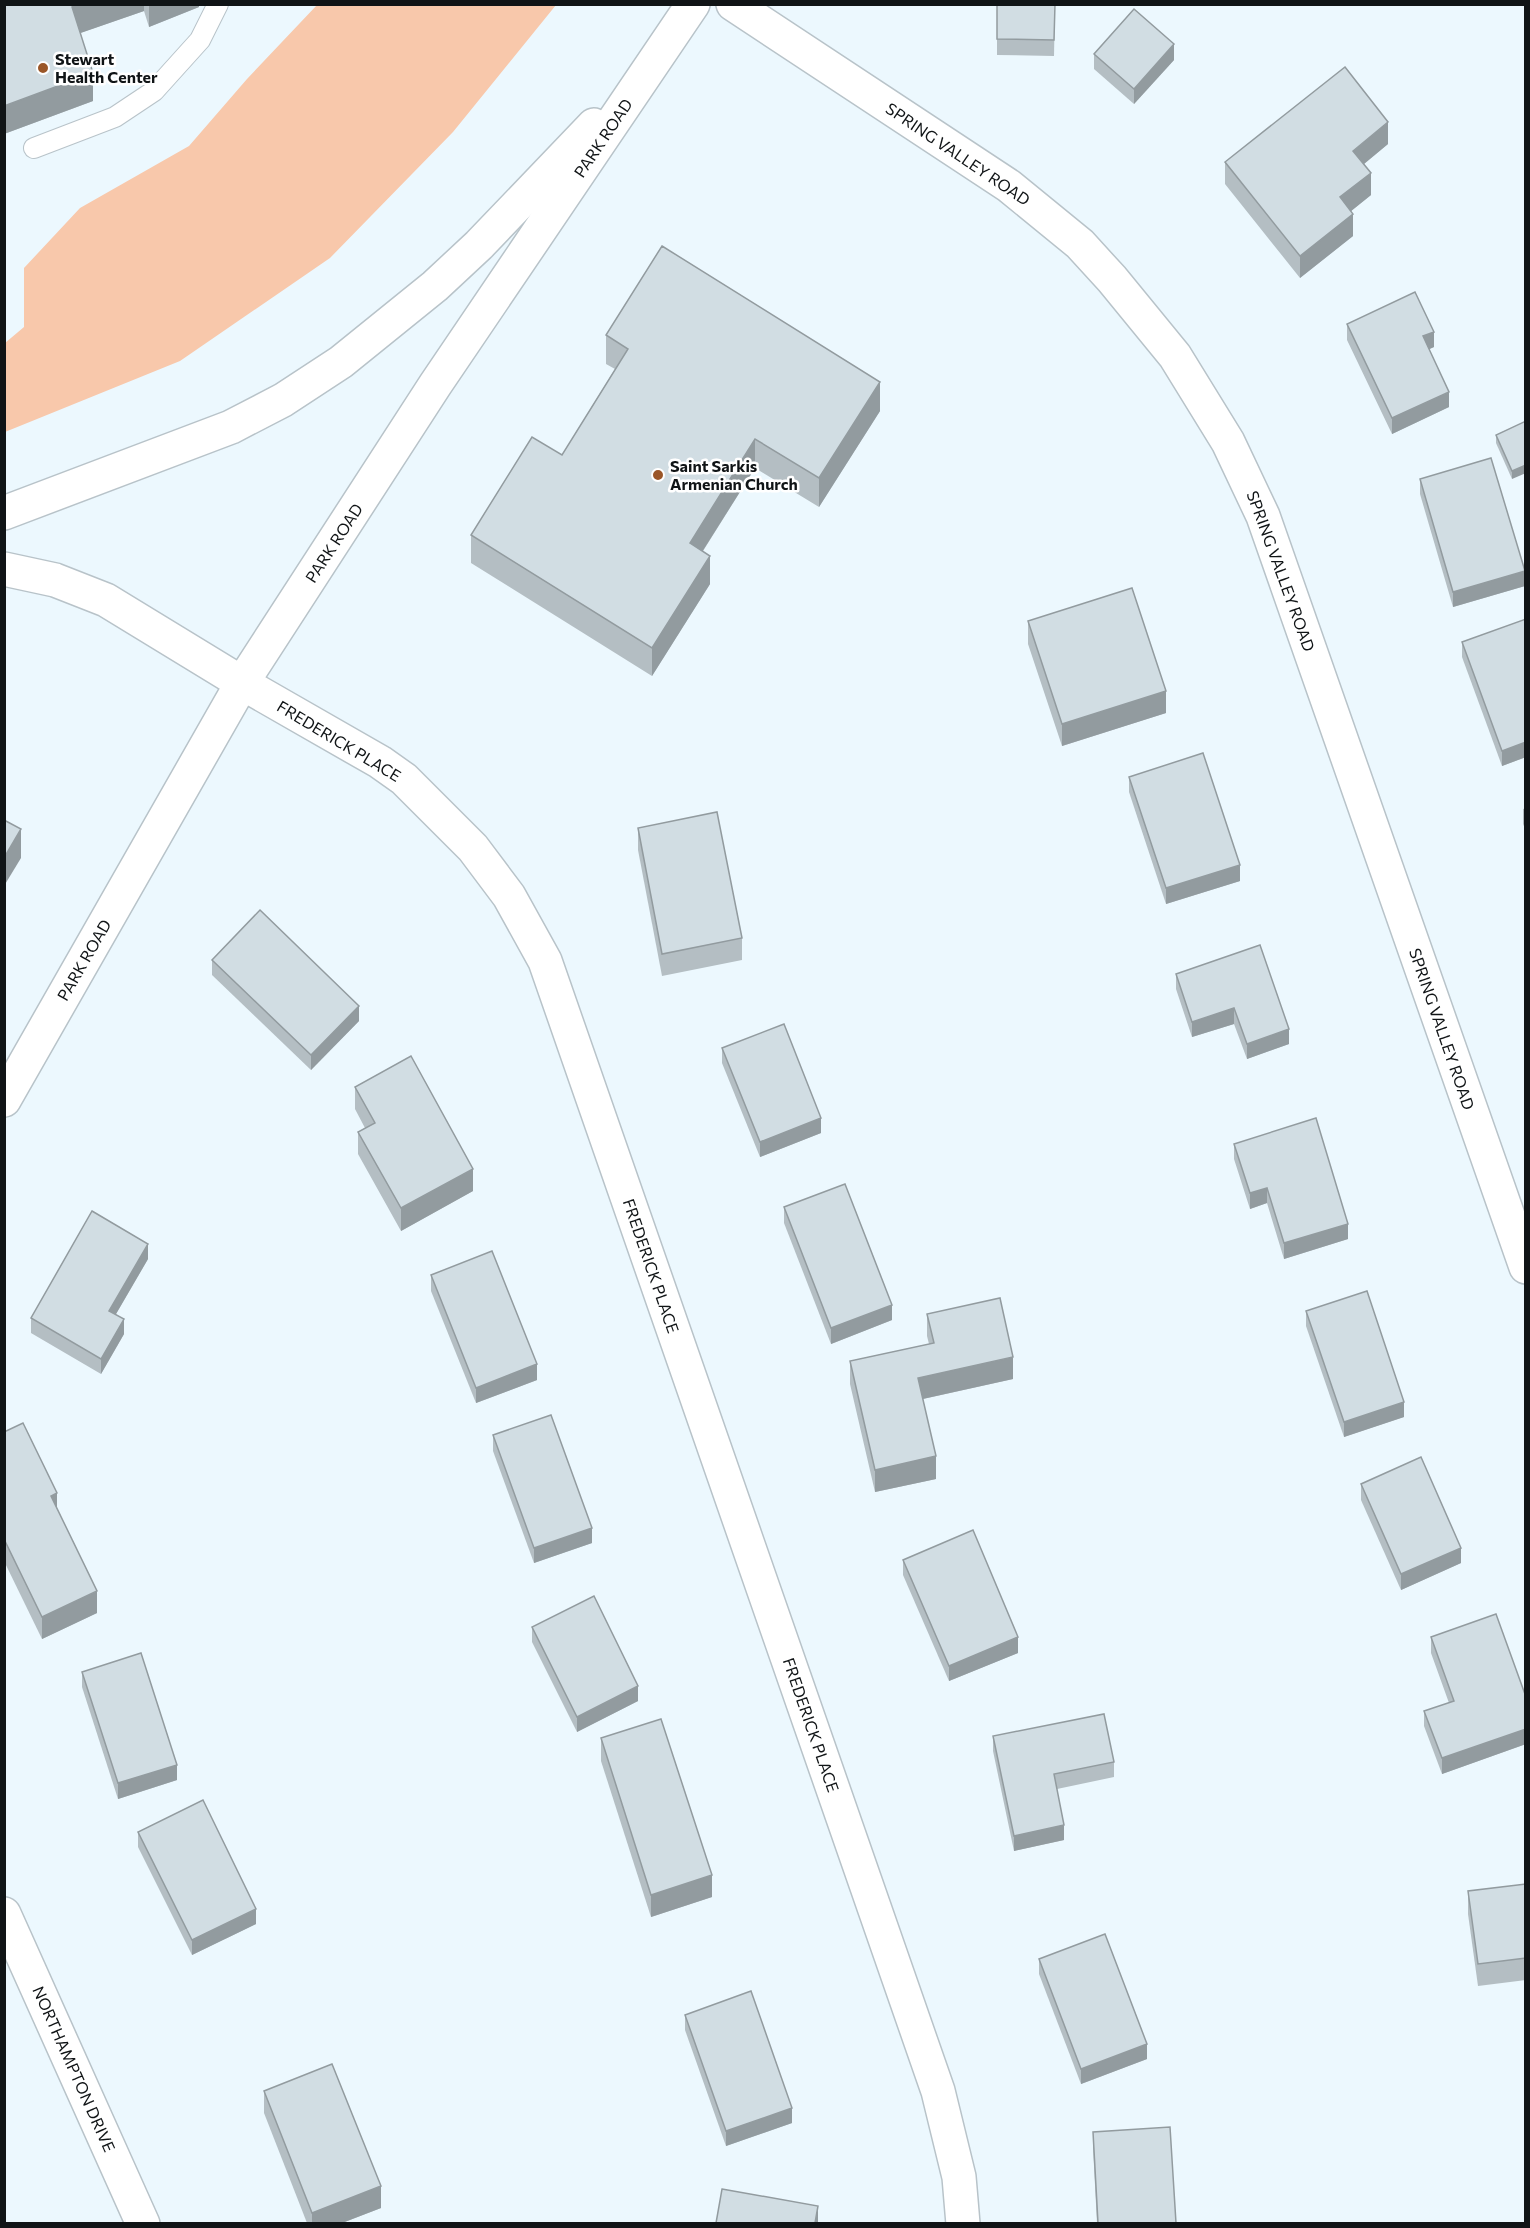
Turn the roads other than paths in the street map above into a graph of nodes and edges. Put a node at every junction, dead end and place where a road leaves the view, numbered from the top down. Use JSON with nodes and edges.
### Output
{"nodes":[{"id":1,"x":218,"y":4,"type":"edge"},
{"id":2,"x":693,"y":4,"type":"edge"},
{"id":3,"x":733,"y":4,"type":"edge"},
{"id":4,"x":652,"y":66,"type":"junction"},
{"id":5,"x":34,"y":148,"type":"dead end"},
{"id":6,"x":4,"y":513,"type":"edge"},
{"id":7,"x":4,"y":569,"type":"edge"},
{"id":8,"x":242,"y":683,"type":"junction"},
{"id":9,"x":4,"y":1100,"type":"edge"},
{"id":10,"x":1526,"y":1267,"type":"edge"},
{"id":11,"x":4,"y":1914,"type":"edge"},
{"id":12,"x":143,"y":2223,"type":"edge"},
{"id":13,"x":963,"y":2223,"type":"edge"}],
"edges":[{"from":1,"to":5,"type":"lane"},
{"from":2,"to":4,"type":"street","name":"PARK ROAD"},
{"from":3,"to":10,"type":"street","name":"SPRING VALLEY ROAD"},
{"from":4,"to":6,"type":"street"},
{"from":4,"to":8,"type":"street","name":"PARK ROAD"},
{"from":7,"to":8,"type":"street","name":"FREDERICK PLACE"},
{"from":8,"to":9,"type":"street","name":"PARK ROAD"},
{"from":8,"to":13,"type":"street","name":"FREDERICK PLACE"},
{"from":11,"to":12,"type":"street","name":"NORTHAMPTON DRIVE"}]}
